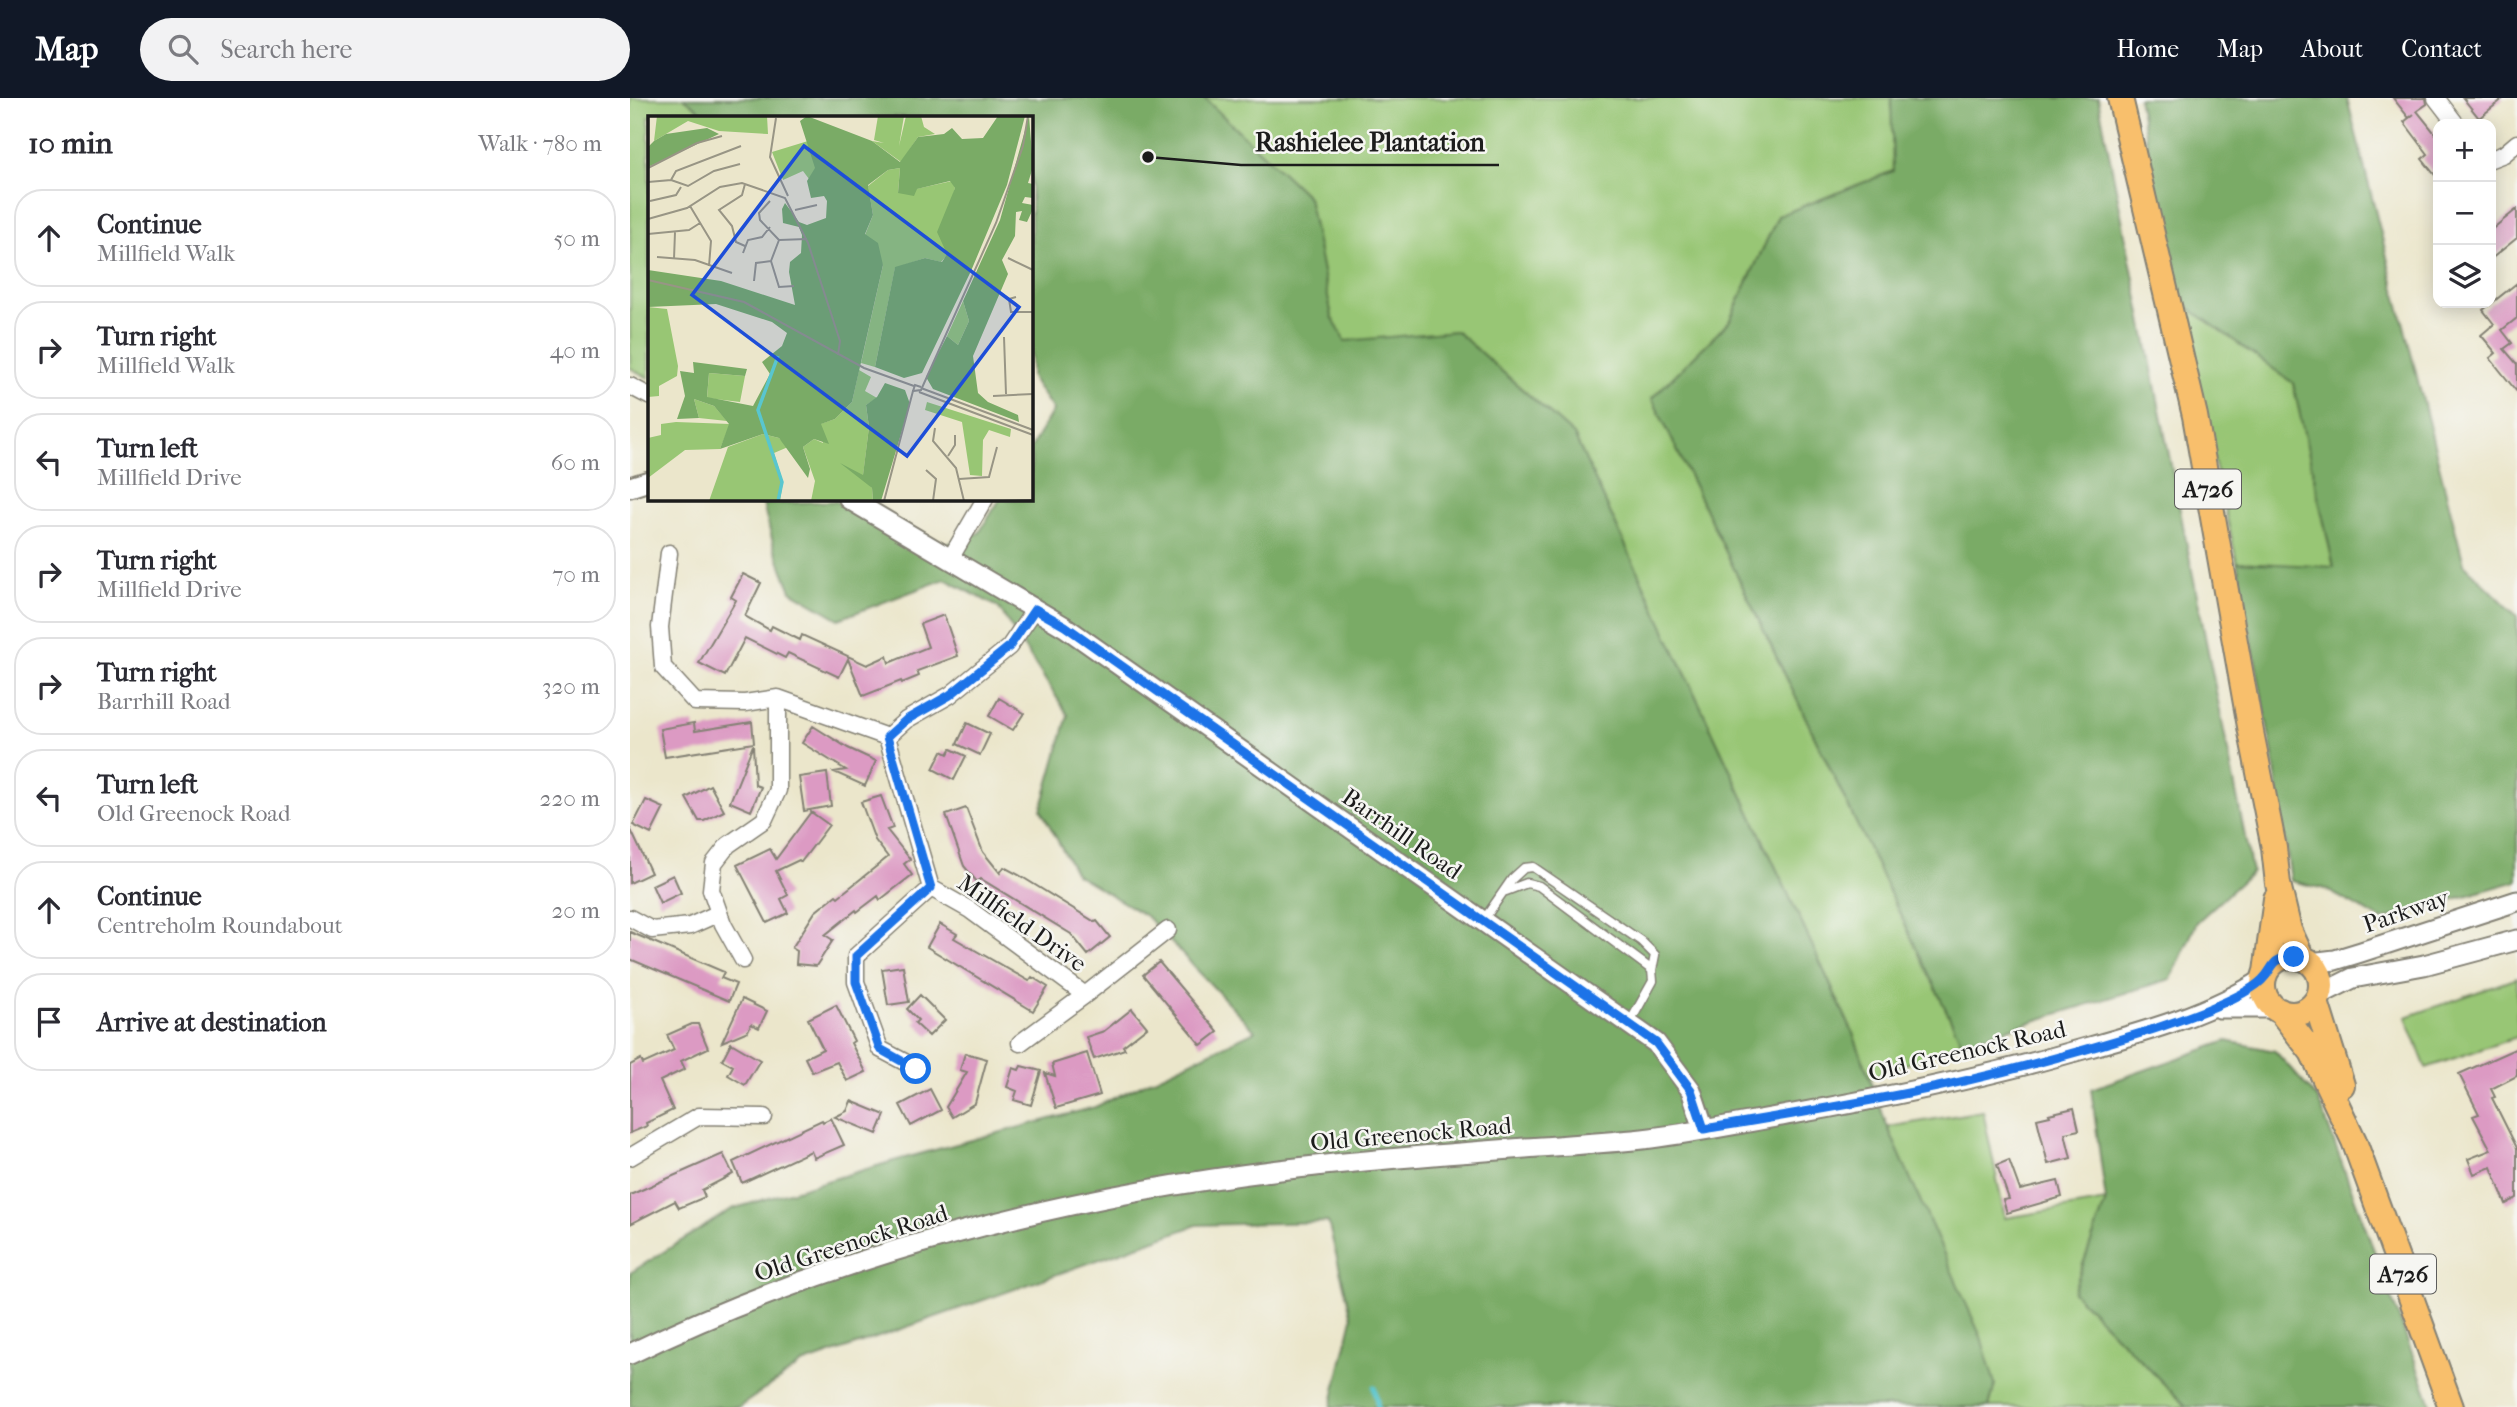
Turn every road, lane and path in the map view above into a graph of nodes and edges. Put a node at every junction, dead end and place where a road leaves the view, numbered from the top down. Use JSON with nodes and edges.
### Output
{"nodes":[{"id":1,"x":2120,"y":98,"type":"edge"},
{"id":2,"x":2436,"y":98,"type":"edge"},
{"id":3,"x":2452,"y":119,"type":"edge"},
{"id":4,"x":2517,"y":143,"type":"edge"},
{"id":5,"x":2496,"y":157,"type":"edge"},
{"id":6,"x":630,"y":386,"type":"edge"},
{"id":7,"x":648,"y":395,"type":"edge"},
{"id":8,"x":648,"y":481,"type":"edge"},
{"id":9,"x":630,"y":487,"type":"edge"},
{"id":10,"x":851,"y":500,"type":"edge"},
{"id":11,"x":984,"y":500,"type":"edge"},
{"id":12,"x":669,"y":553,"type":"dead end"},
{"id":13,"x":950,"y":559,"type":"junction"},
{"id":14,"x":1035,"y":609,"type":"junction"},
{"id":15,"x":779,"y":698,"type":"junction"},
{"id":16,"x":887,"y":737,"type":"junction"},
{"id":17,"x":2278,"y":884,"type":"junction"},
{"id":18,"x":931,"y":888,"type":"junction"},
{"id":19,"x":1506,"y":891,"type":"junction"},
{"id":20,"x":2517,"y":901,"type":"edge"},
{"id":21,"x":719,"y":913,"type":"junction"},
{"id":22,"x":630,"y":918,"type":"edge"},
{"id":23,"x":1483,"y":921,"type":"junction"},
{"id":24,"x":1168,"y":930,"type":"dead end"},
{"id":25,"x":2517,"y":940,"type":"edge"},
{"id":26,"x":743,"y":960,"type":"dead end"},
{"id":27,"x":2306,"y":960,"type":"junction"},
{"id":28,"x":1653,"y":970,"type":"junction"},
{"id":29,"x":2265,"y":976,"type":"junction"},
{"id":30,"x":1085,"y":995,"type":"junction"},
{"id":31,"x":2317,"y":999,"type":"junction"},
{"id":32,"x":2208,"y":1008,"type":"junction"},
{"id":33,"x":2277,"y":1010,"type":"junction"},
{"id":34,"x":1629,"y":1024,"type":"junction"},
{"id":35,"x":1020,"y":1043,"type":"dead end"},
{"id":36,"x":916,"y":1069,"type":"dead end"},
{"id":37,"x":764,"y":1117,"type":"dead end"},
{"id":38,"x":1704,"y":1129,"type":"junction"},
{"id":39,"x":2354,"y":1140,"type":"junction"},
{"id":40,"x":630,"y":1157,"type":"edge"},
{"id":41,"x":630,"y":1354,"type":"edge"},
{"id":42,"x":2451,"y":1407,"type":"edge"}],
"edges":[{"from":1,"to":17,"type":"main road","number":"A726"},
{"from":2,"to":3,"type":"street"},
{"from":4,"to":5,"type":"street"},
{"from":6,"to":7,"type":"street"},
{"from":8,"to":9,"type":"street"},
{"from":10,"to":13,"type":"street","name":"Barrhill Road"},
{"from":11,"to":13,"type":"street"},
{"from":12,"to":15,"type":"street"},
{"from":13,"to":14,"type":"street","name":"Barrhill Road"},
{"from":14,"to":16,"type":"street"},
{"from":14,"to":23,"type":"street","name":"Barrhill Road"},
{"from":15,"to":16,"type":"street"},
{"from":15,"to":21,"type":"street"},
{"from":16,"to":18,"type":"street","name":"Millfield Drive"},
{"from":17,"to":27,"type":"main road","number":"A726"},
{"from":17,"to":29,"type":"main road","number":"A726"},
{"from":18,"to":30,"type":"street","name":"Millfield Drive"},
{"from":18,"to":36,"type":"street"},
{"from":19,"to":23,"type":"lane"},
{"from":19,"to":28,"type":"lane"},
{"from":19,"to":28,"type":"lane"},
{"from":20,"to":27,"type":"street","name":"Parkway"},
{"from":21,"to":22,"type":"street"},
{"from":21,"to":26,"type":"street"},
{"from":23,"to":34,"type":"street","name":"Barrhill Road"},
{"from":24,"to":30,"type":"street","name":"Millfield Drive"},
{"from":25,"to":31,"type":"street","name":"Parkway"},
{"from":27,"to":29,"type":"main road"},
{"from":27,"to":31,"type":"main road"},
{"from":28,"to":34,"type":"lane"},
{"from":29,"to":32,"type":"street","name":"Old Greenock Road"},
{"from":29,"to":33,"type":"main road"},
{"from":30,"to":35,"type":"street"},
{"from":31,"to":33,"type":"main road"},
{"from":31,"to":39,"type":"main road","number":"A726"},
{"from":32,"to":33,"type":"street","name":"Old Greenock Road"},
{"from":32,"to":38,"type":"street","name":"Old Greenock Road"},
{"from":33,"to":39,"type":"main road","number":"A726"},
{"from":34,"to":38,"type":"street","name":"Barrhill Road"},
{"from":37,"to":40,"type":"street"},
{"from":38,"to":41,"type":"street","name":"Old Greenock Road"},
{"from":39,"to":42,"type":"main road","number":"A726"}]}
